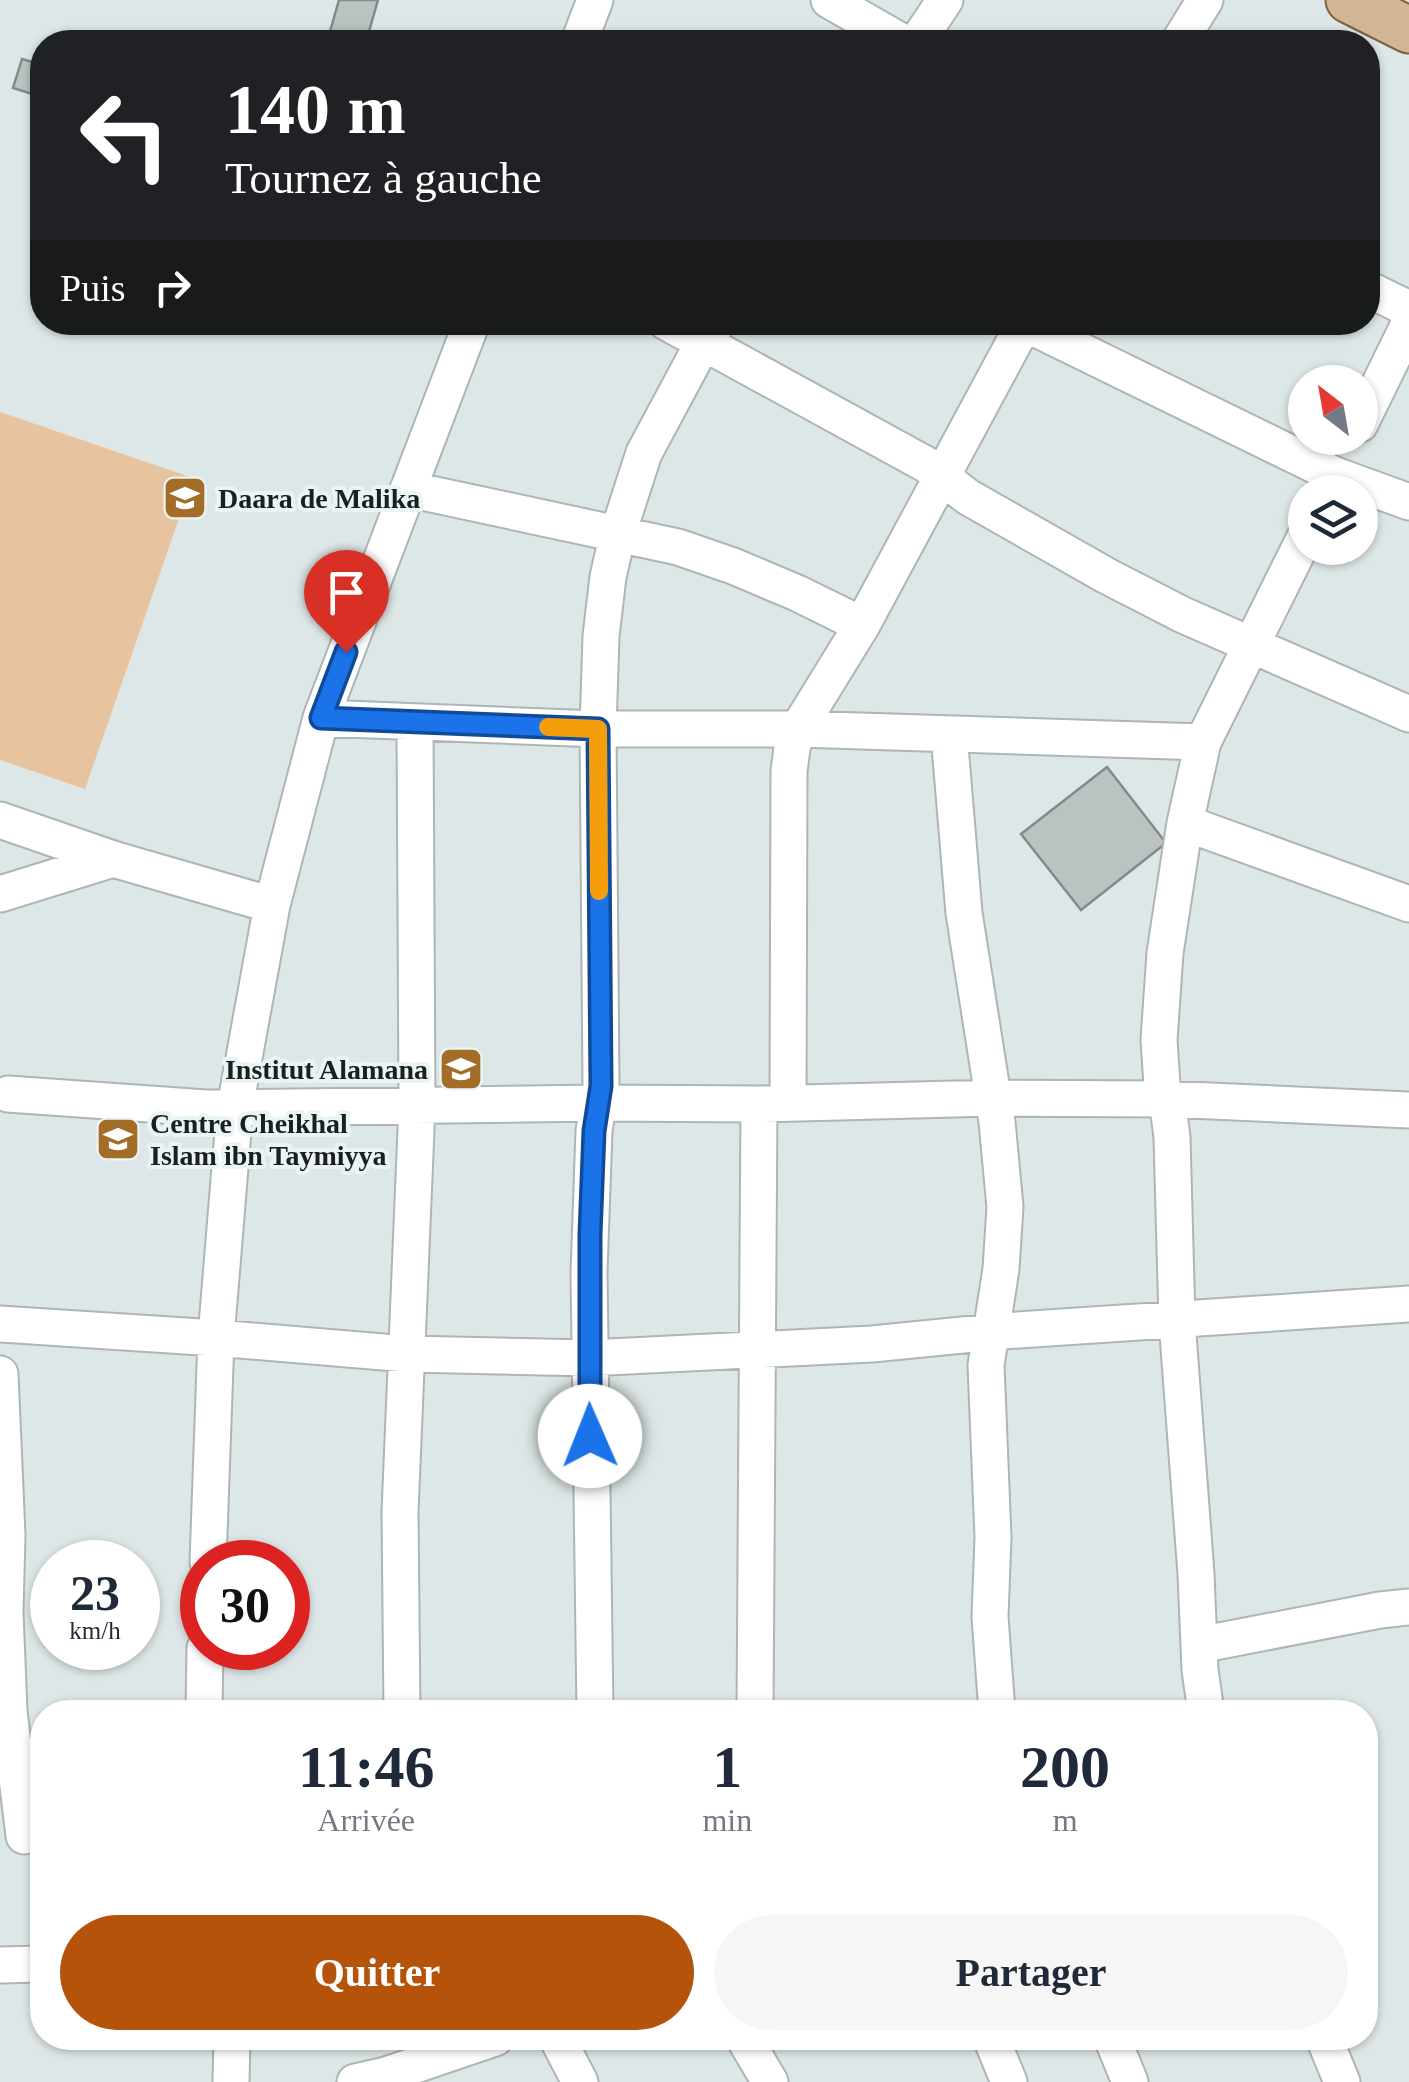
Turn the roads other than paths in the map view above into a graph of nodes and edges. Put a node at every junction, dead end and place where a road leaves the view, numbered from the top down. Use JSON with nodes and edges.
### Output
{"nodes":[{"id":1,"x":595,"y":0,"type":"edge"},
{"id":2,"x":829,"y":0,"type":"edge"},
{"id":3,"x":945,"y":0,"type":"edge"},
{"id":4,"x":1204,"y":0,"type":"edge"},
{"id":5,"x":1349,"y":0,"type":"edge"},
{"id":6,"x":583,"y":30,"type":"edge"},
{"id":7,"x":881,"y":30,"type":"edge"},
{"id":8,"x":925,"y":30,"type":"edge"},
{"id":9,"x":1186,"y":30,"type":"edge"},
{"id":10,"x":1409,"y":30,"type":"edge"},
{"id":11,"x":1380,"y":295,"type":"edge"},
{"id":12,"x":1409,"y":309,"type":"edge"},
{"id":13,"x":1409,"y":324,"type":"edge"},
{"id":14,"x":467,"y":335,"type":"edge"},
{"id":15,"x":710,"y":335,"type":"edge"},
{"id":16,"x":714,"y":335,"type":"edge"},
{"id":17,"x":1018,"y":335,"type":"edge"},
{"id":18,"x":1047,"y":335,"type":"edge"},
{"id":19,"x":1378,"y":387,"type":"edge"},
{"id":20,"x":1314,"y":475,"type":"edge"},
{"id":21,"x":943,"y":477,"type":"junction"},
{"id":22,"x":408,"y":489,"type":"junction"},
{"id":23,"x":1378,"y":495,"type":"edge"},
{"id":24,"x":1409,"y":502,"type":"edge"},
{"id":25,"x":618,"y":532,"type":"junction"},
{"id":26,"x":1291,"y":565,"type":"edge"},
{"id":27,"x":862,"y":625,"type":"junction"},
{"id":28,"x":1252,"y":646,"type":"junction"},
{"id":29,"x":1409,"y":714,"type":"edge"},
{"id":30,"x":321,"y":718,"type":"junction"},
{"id":31,"x":415,"y":722,"type":"junction"},
{"id":32,"x":598,"y":729,"type":"junction"},
{"id":33,"x":798,"y":729,"type":"junction"},
{"id":34,"x":949,"y":734,"type":"junction"},
{"id":35,"x":1203,"y":742,"type":"junction"},
{"id":36,"x":0,"y":820,"type":"edge"},
{"id":37,"x":1185,"y":823,"type":"junction"},
{"id":38,"x":113,"y":860,"type":"junction"},
{"id":39,"x":0,"y":894,"type":"edge"},
{"id":40,"x":1409,"y":904,"type":"edge"},
{"id":41,"x":272,"y":905,"type":"junction"},
{"id":42,"x":8,"y":1094,"type":"dead end"},
{"id":43,"x":993,"y":1098,"type":"junction"},
{"id":44,"x":1167,"y":1098,"type":"junction"},
{"id":45,"x":599,"y":1102,"type":"junction"},
{"id":46,"x":773,"y":1103,"type":"junction"},
{"id":47,"x":417,"y":1106,"type":"junction"},
{"id":48,"x":235,"y":1107,"type":"junction"},
{"id":49,"x":1409,"y":1110,"type":"edge"},
{"id":50,"x":1409,"y":1304,"type":"edge"},
{"id":51,"x":1177,"y":1321,"type":"junction"},
{"id":52,"x":0,"y":1324,"type":"edge"},
{"id":53,"x":990,"y":1333,"type":"junction"},
{"id":54,"x":216,"y":1338,"type":"junction"},
{"id":55,"x":759,"y":1348,"type":"junction"},
{"id":56,"x":407,"y":1354,"type":"junction"},
{"id":57,"x":589,"y":1358,"type":"junction"},
{"id":58,"x":0,"y":1374,"type":"edge"},
{"id":59,"x":4,"y":1536,"type":"edge"},
{"id":60,"x":209,"y":1540,"type":"edge"},
{"id":61,"x":1409,"y":1607,"type":"edge"},
{"id":62,"x":1199,"y":1645,"type":"junction"},
{"id":63,"x":204,"y":1670,"type":"edge"},
{"id":64,"x":204,"y":1700,"type":"edge"},
{"id":65,"x":402,"y":1700,"type":"edge"},
{"id":66,"x":595,"y":1700,"type":"edge"},
{"id":67,"x":755,"y":1700,"type":"edge"},
{"id":68,"x":995,"y":1700,"type":"edge"},
{"id":69,"x":1204,"y":1700,"type":"edge"},
{"id":70,"x":22,"y":1836,"type":"edge"},
{"id":71,"x":30,"y":1964,"type":"edge"},
{"id":72,"x":0,"y":1965,"type":"edge"},
{"id":73,"x":232,"y":2050,"type":"edge"},
{"id":74,"x":418,"y":2050,"type":"edge"},
{"id":75,"x":563,"y":2050,"type":"edge"},
{"id":76,"x":751,"y":2050,"type":"edge"},
{"id":77,"x":996,"y":2050,"type":"edge"},
{"id":78,"x":1117,"y":2050,"type":"edge"},
{"id":79,"x":1329,"y":2050,"type":"edge"},
{"id":80,"x":377,"y":2080,"type":"edge"},
{"id":81,"x":231,"y":2082,"type":"edge"},
{"id":82,"x":580,"y":2082,"type":"edge"},
{"id":83,"x":770,"y":2082,"type":"edge"},
{"id":84,"x":1010,"y":2082,"type":"edge"},
{"id":85,"x":1130,"y":2082,"type":"edge"},
{"id":86,"x":1342,"y":2082,"type":"edge"}],
"edges":[{"from":1,"to":6,"type":"street"},
{"from":2,"to":7,"type":"street"},
{"from":3,"to":8,"type":"street"},
{"from":4,"to":9,"type":"street"},
{"from":5,"to":10,"type":"main road"},
{"from":11,"to":12,"type":"street"},
{"from":13,"to":19,"type":"street"},
{"from":14,"to":22,"type":"street"},
{"from":15,"to":25,"type":"street"},
{"from":16,"to":21,"type":"street"},
{"from":17,"to":21,"type":"street"},
{"from":18,"to":20,"type":"street"},
{"from":21,"to":27,"type":"street"},
{"from":21,"to":28,"type":"street"},
{"from":22,"to":25,"type":"street"},
{"from":22,"to":30,"type":"street"},
{"from":23,"to":24,"type":"street"},
{"from":25,"to":27,"type":"street"},
{"from":25,"to":32,"type":"street"},
{"from":26,"to":28,"type":"street"},
{"from":27,"to":33,"type":"street"},
{"from":28,"to":29,"type":"street"},
{"from":28,"to":35,"type":"street"},
{"from":30,"to":31,"type":"street"},
{"from":30,"to":41,"type":"street"},
{"from":31,"to":32,"type":"street"},
{"from":31,"to":47,"type":"street"},
{"from":32,"to":33,"type":"street"},
{"from":32,"to":45,"type":"street"},
{"from":33,"to":34,"type":"street"},
{"from":33,"to":46,"type":"street"},
{"from":34,"to":35,"type":"street"},
{"from":34,"to":43,"type":"street"},
{"from":35,"to":37,"type":"street"},
{"from":36,"to":38,"type":"street"},
{"from":37,"to":40,"type":"street"},
{"from":37,"to":44,"type":"street"},
{"from":38,"to":39,"type":"street"},
{"from":38,"to":41,"type":"street"},
{"from":41,"to":48,"type":"street"},
{"from":42,"to":48,"type":"street"},
{"from":43,"to":44,"type":"street"},
{"from":43,"to":46,"type":"street"},
{"from":43,"to":53,"type":"street"},
{"from":44,"to":49,"type":"street"},
{"from":44,"to":51,"type":"street"},
{"from":45,"to":46,"type":"street"},
{"from":45,"to":47,"type":"street"},
{"from":45,"to":57,"type":"street"},
{"from":46,"to":55,"type":"street"},
{"from":47,"to":48,"type":"street"},
{"from":47,"to":56,"type":"street"},
{"from":48,"to":54,"type":"street"},
{"from":50,"to":51,"type":"street"},
{"from":51,"to":53,"type":"street"},
{"from":51,"to":62,"type":"street"},
{"from":52,"to":54,"type":"street"},
{"from":53,"to":55,"type":"street"},
{"from":53,"to":68,"type":"street"},
{"from":54,"to":56,"type":"street"},
{"from":54,"to":60,"type":"street"},
{"from":55,"to":57,"type":"street"},
{"from":55,"to":67,"type":"street"},
{"from":56,"to":57,"type":"street"},
{"from":56,"to":65,"type":"street"},
{"from":57,"to":66,"type":"street"},
{"from":58,"to":59,"type":"street"},
{"from":59,"to":70,"type":"street"},
{"from":61,"to":62,"type":"street"},
{"from":62,"to":69,"type":"street"},
{"from":63,"to":64,"type":"street"},
{"from":71,"to":72,"type":"street"},
{"from":73,"to":81,"type":"street"},
{"from":74,"to":80,"type":"street"},
{"from":75,"to":82,"type":"street"},
{"from":76,"to":83,"type":"street"},
{"from":77,"to":84,"type":"street"},
{"from":78,"to":85,"type":"street"},
{"from":79,"to":86,"type":"street"}]}
